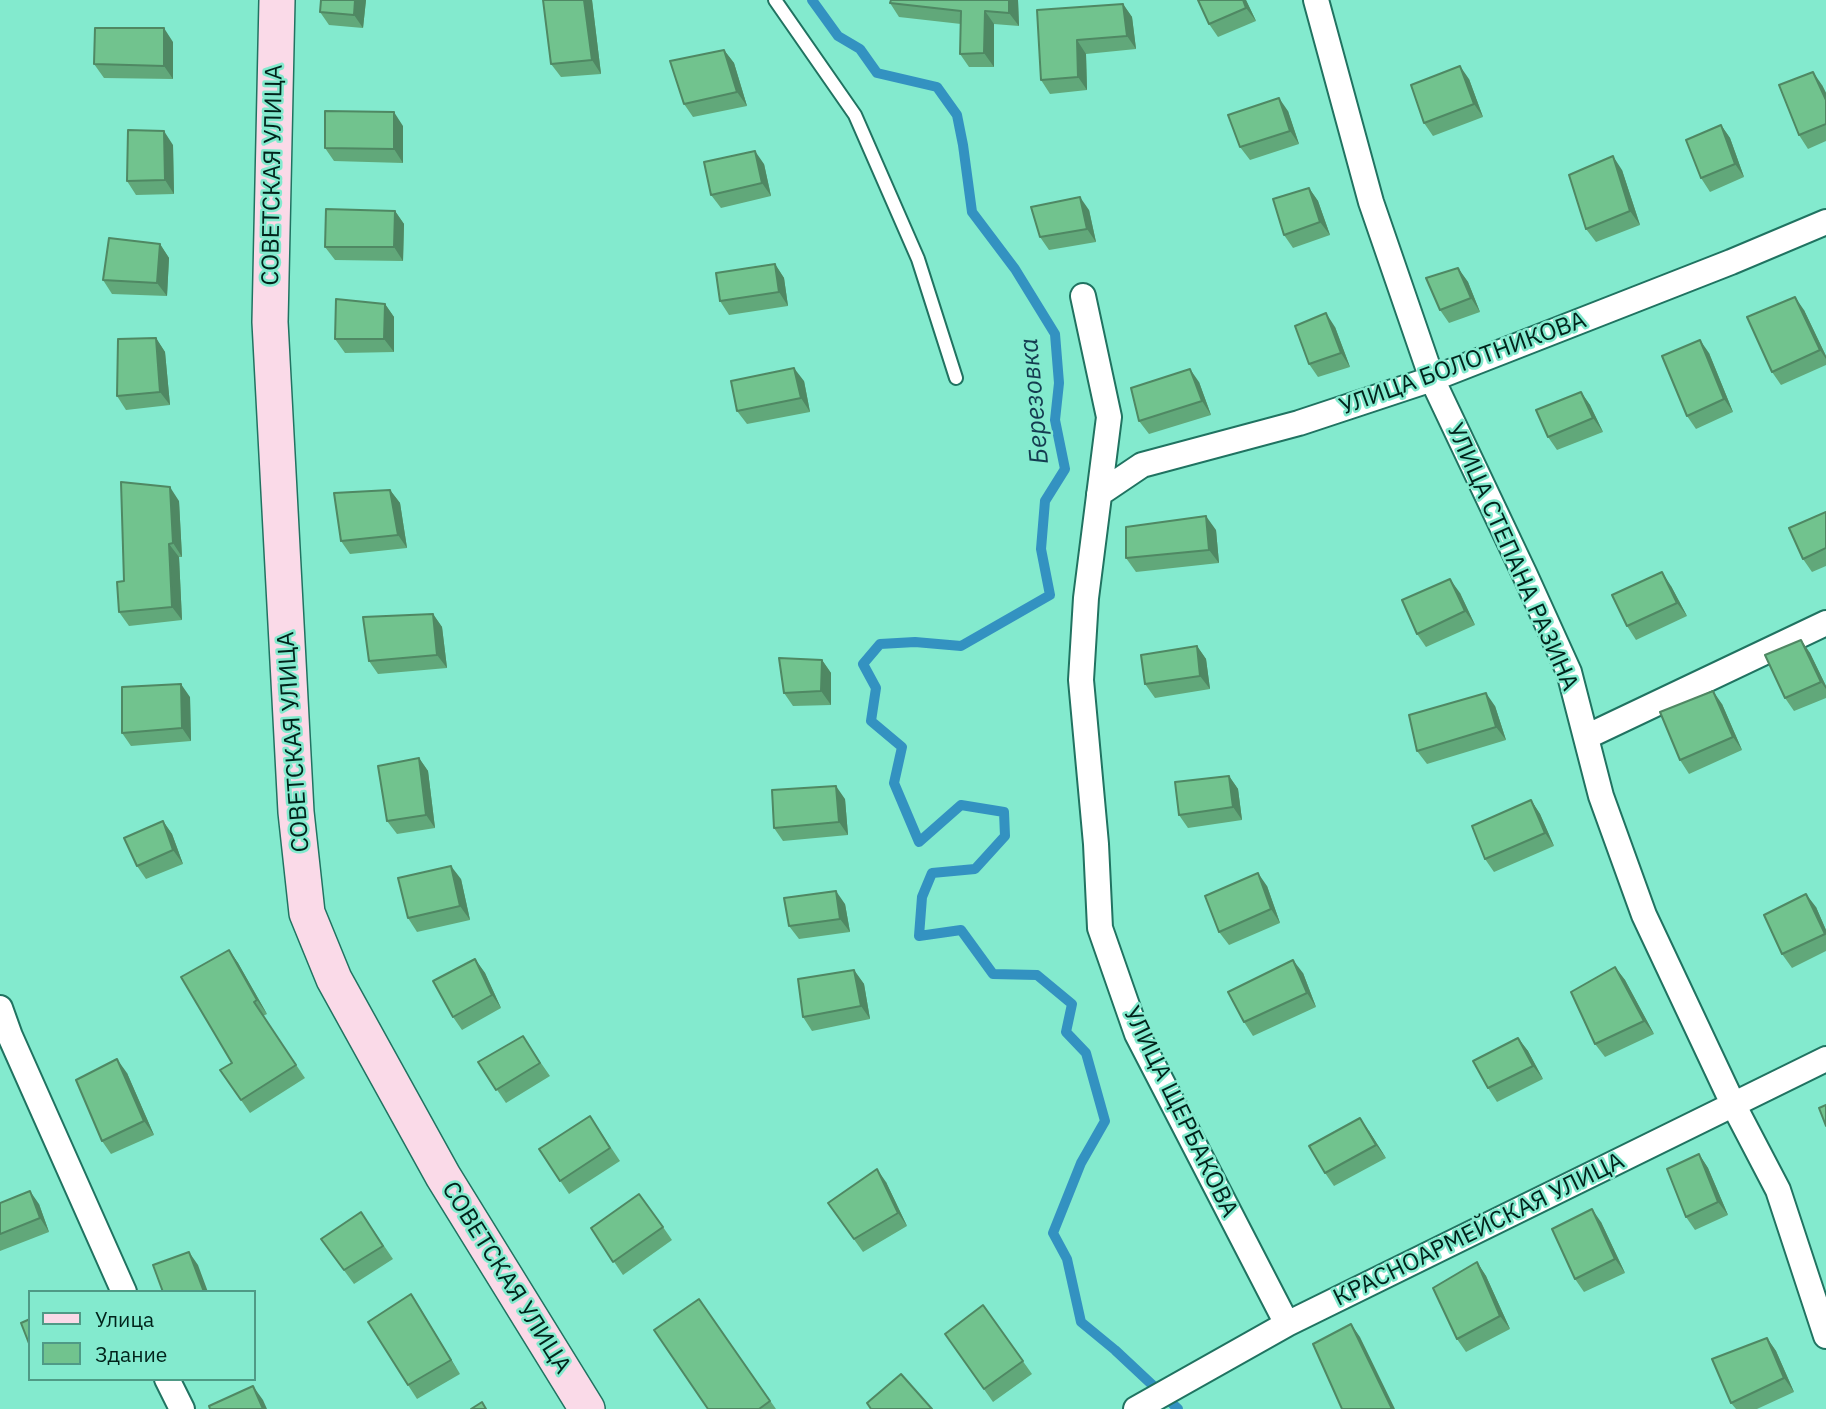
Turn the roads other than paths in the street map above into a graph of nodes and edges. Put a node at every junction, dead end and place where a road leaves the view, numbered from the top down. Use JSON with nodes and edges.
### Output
{"nodes":[{"id":1,"x":277,"y":0,"type":"edge"},
{"id":2,"x":775,"y":0,"type":"edge"},
{"id":3,"x":1316,"y":0,"type":"edge"},
{"id":4,"x":1826,"y":222,"type":"edge"},
{"id":5,"x":1083,"y":296,"type":"dead end"},
{"id":6,"x":956,"y":378,"type":"dead end"},
{"id":7,"x":1432,"y":379,"type":"junction"},
{"id":8,"x":1099,"y":494,"type":"junction"},
{"id":9,"x":1826,"y":624,"type":"edge"},
{"id":10,"x":1586,"y":737,"type":"junction"},
{"id":11,"x":0,"y":1009,"type":"edge"},
{"id":12,"x":1826,"y":1059,"type":"edge"},
{"id":13,"x":1733,"y":1104,"type":"junction"},
{"id":14,"x":123,"y":1290,"type":"edge"},
{"id":15,"x":1287,"y":1324,"type":"junction"},
{"id":16,"x":1826,"y":1336,"type":"edge"},
{"id":17,"x":168,"y":1381,"type":"edge"},
{"id":18,"x":1140,"y":1407,"type":"edge"},
{"id":19,"x":182,"y":1409,"type":"edge"},
{"id":20,"x":587,"y":1409,"type":"edge"}],
"edges":[{"from":1,"to":20,"type":"street","name":"СОВЕТСКАЯ УЛИЦА"},
{"from":2,"to":6,"type":"lane"},
{"from":3,"to":7,"type":"street","name":"УЛИЦА СТЕПАНА РАЗИНА"},
{"from":4,"to":7,"type":"street","name":"УЛИЦА БОЛОТНИКОВА"},
{"from":5,"to":8,"type":"street","name":"УЛИЦА ЩЕРБАКОВА"},
{"from":7,"to":8,"type":"street","name":"УЛИЦА БОЛОТНИКОВА"},
{"from":7,"to":10,"type":"street","name":"УЛИЦА СТЕПАНА РАЗИНА"},
{"from":8,"to":15,"type":"street","name":"УЛИЦА ЩЕРБАКОВА"},
{"from":9,"to":10,"type":"street"},
{"from":10,"to":13,"type":"street","name":"УЛИЦА СТЕПАНА РАЗИНА"},
{"from":11,"to":14,"type":"street"},
{"from":12,"to":13,"type":"street","name":"КРАСНОАРМЕЙСКАЯ УЛИЦА"},
{"from":13,"to":15,"type":"street","name":"КРАСНОАРМЕЙСКАЯ УЛИЦА"},
{"from":13,"to":16,"type":"street","name":"УЛИЦА СТЕПАНА РАЗИНА"},
{"from":15,"to":18,"type":"street","name":"КРАСНОАРМЕЙСКАЯ УЛИЦА"},
{"from":17,"to":19,"type":"street"}]}
